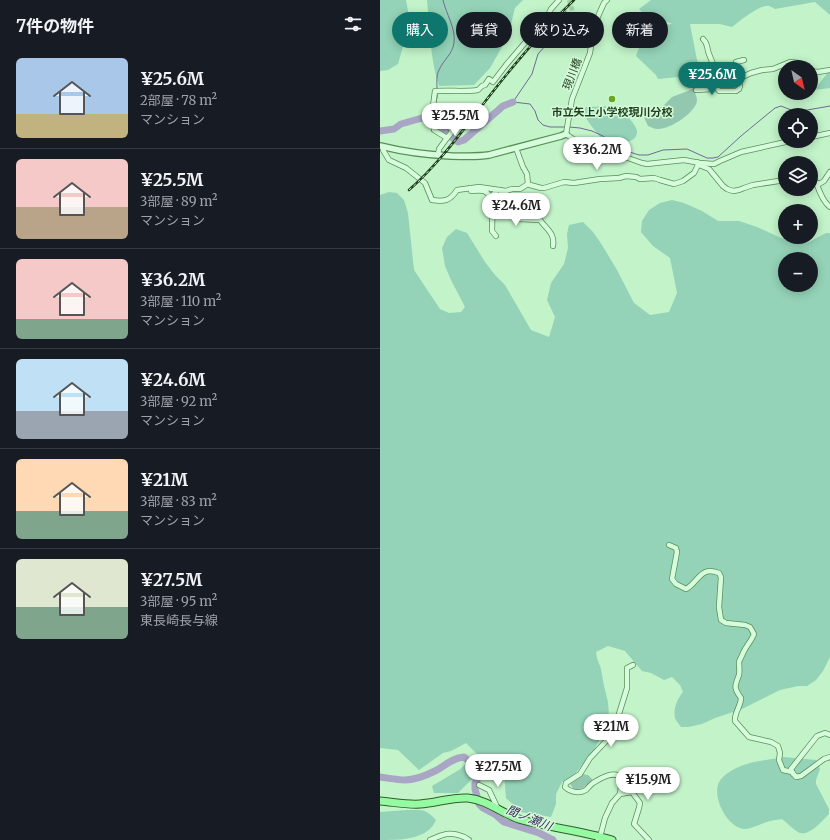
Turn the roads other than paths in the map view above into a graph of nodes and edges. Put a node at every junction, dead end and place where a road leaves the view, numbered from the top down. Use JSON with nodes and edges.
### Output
{"nodes":[{"id":1,"x":560,"y":0,"type":"edge"},
{"id":2,"x":606,"y":0,"type":"edge"},
{"id":3,"x":600,"y":12,"type":"edge"},
{"id":4,"x":703,"y":39,"type":"dead end"},
{"id":5,"x":591,"y":48,"type":"edge"},
{"id":6,"x":744,"y":60,"type":"dead end"},
{"id":7,"x":778,"y":67,"type":"edge"},
{"id":8,"x":830,"y":70,"type":"edge"},
{"id":9,"x":818,"y":72,"type":"edge"},
{"id":10,"x":738,"y":79,"type":"junction"},
{"id":11,"x":716,"y":88,"type":"junction"},
{"id":12,"x":696,"y":90,"type":"dead end"},
{"id":13,"x":434,"y":130,"type":"dead end"},
{"id":14,"x":567,"y":130,"type":"junction"},
{"id":15,"x":830,"y":133,"type":"edge"},
{"id":16,"x":818,"y":136,"type":"edge"},
{"id":17,"x":447,"y":138,"type":"junction"},
{"id":18,"x":778,"y":144,"type":"edge"},
{"id":19,"x":382,"y":147,"type":"edge"},
{"id":20,"x":516,"y":148,"type":"junction"},
{"id":21,"x":438,"y":155,"type":"junction"},
{"id":22,"x":699,"y":163,"type":"junction"},
{"id":23,"x":830,"y":172,"type":"edge"},
{"id":24,"x":778,"y":181,"type":"edge"},
{"id":25,"x":818,"y":183,"type":"edge"},
{"id":26,"x":528,"y":184,"type":"junction"},
{"id":27,"x":470,"y":188,"type":"junction"},
{"id":28,"x":818,"y":189,"type":"edge"},
{"id":29,"x":499,"y":190,"type":"junction"},
{"id":30,"x":489,"y":198,"type":"junction"},
{"id":31,"x":830,"y":207,"type":"edge"},
{"id":32,"x":496,"y":236,"type":"dead end"},
{"id":33,"x":553,"y":246,"type":"dead end"},
{"id":34,"x":669,"y":545,"type":"dead end"},
{"id":35,"x":633,"y":665,"type":"dead end"},
{"id":36,"x":830,"y":735,"type":"edge"},
{"id":37,"x":830,"y":757,"type":"edge"},
{"id":38,"x":793,"y":774,"type":"junction"},
{"id":39,"x":479,"y":785,"type":"dead end"},
{"id":40,"x":620,"y":794,"type":"junction"},
{"id":41,"x":380,"y":801,"type":"edge"},
{"id":42,"x":498,"y":809,"type":"junction"},
{"id":43,"x":599,"y":838,"type":"edge"},
{"id":44,"x":430,"y":840,"type":"edge"},
{"id":45,"x":469,"y":840,"type":"edge"},
{"id":46,"x":612,"y":840,"type":"edge"},
{"id":47,"x":649,"y":840,"type":"edge"}],
"edges":[{"from":1,"to":17,"type":"street"},
{"from":2,"to":3,"type":"street","name":"現川橋"},
{"from":4,"to":11,"type":"street"},
{"from":5,"to":14,"type":"street","name":"現川橋"},
{"from":6,"to":10,"type":"street"},
{"from":7,"to":10,"type":"street"},
{"from":8,"to":9,"type":"street"},
{"from":10,"to":11,"type":"street"},
{"from":11,"to":12,"type":"street"},
{"from":13,"to":17,"type":"street"},
{"from":14,"to":20,"type":"street"},
{"from":14,"to":22,"type":"street"},
{"from":15,"to":16,"type":"street"},
{"from":17,"to":21,"type":"street"},
{"from":18,"to":22,"type":"street"},
{"from":19,"to":21,"type":"street"},
{"from":19,"to":27,"type":"street"},
{"from":20,"to":21,"type":"street"},
{"from":20,"to":26,"type":"street"},
{"from":22,"to":24,"type":"street"},
{"from":22,"to":26,"type":"street"},
{"from":23,"to":25,"type":"street"},
{"from":26,"to":29,"type":"street"},
{"from":27,"to":29,"type":"street"},
{"from":27,"to":30,"type":"street"},
{"from":28,"to":31,"type":"street"},
{"from":29,"to":30,"type":"street"},
{"from":29,"to":33,"type":"street"},
{"from":30,"to":32,"type":"street"},
{"from":34,"to":38,"type":"street"},
{"from":35,"to":40,"type":"street"},
{"from":36,"to":38,"type":"street"},
{"from":37,"to":38,"type":"street"},
{"from":39,"to":42,"type":"street"},
{"from":40,"to":43,"type":"street"},
{"from":40,"to":47,"type":"street"},
{"from":41,"to":42,"type":"main road"},
{"from":42,"to":43,"type":"main road"},
{"from":43,"to":46,"type":"main road"},
{"from":44,"to":45,"type":"street"}]}
